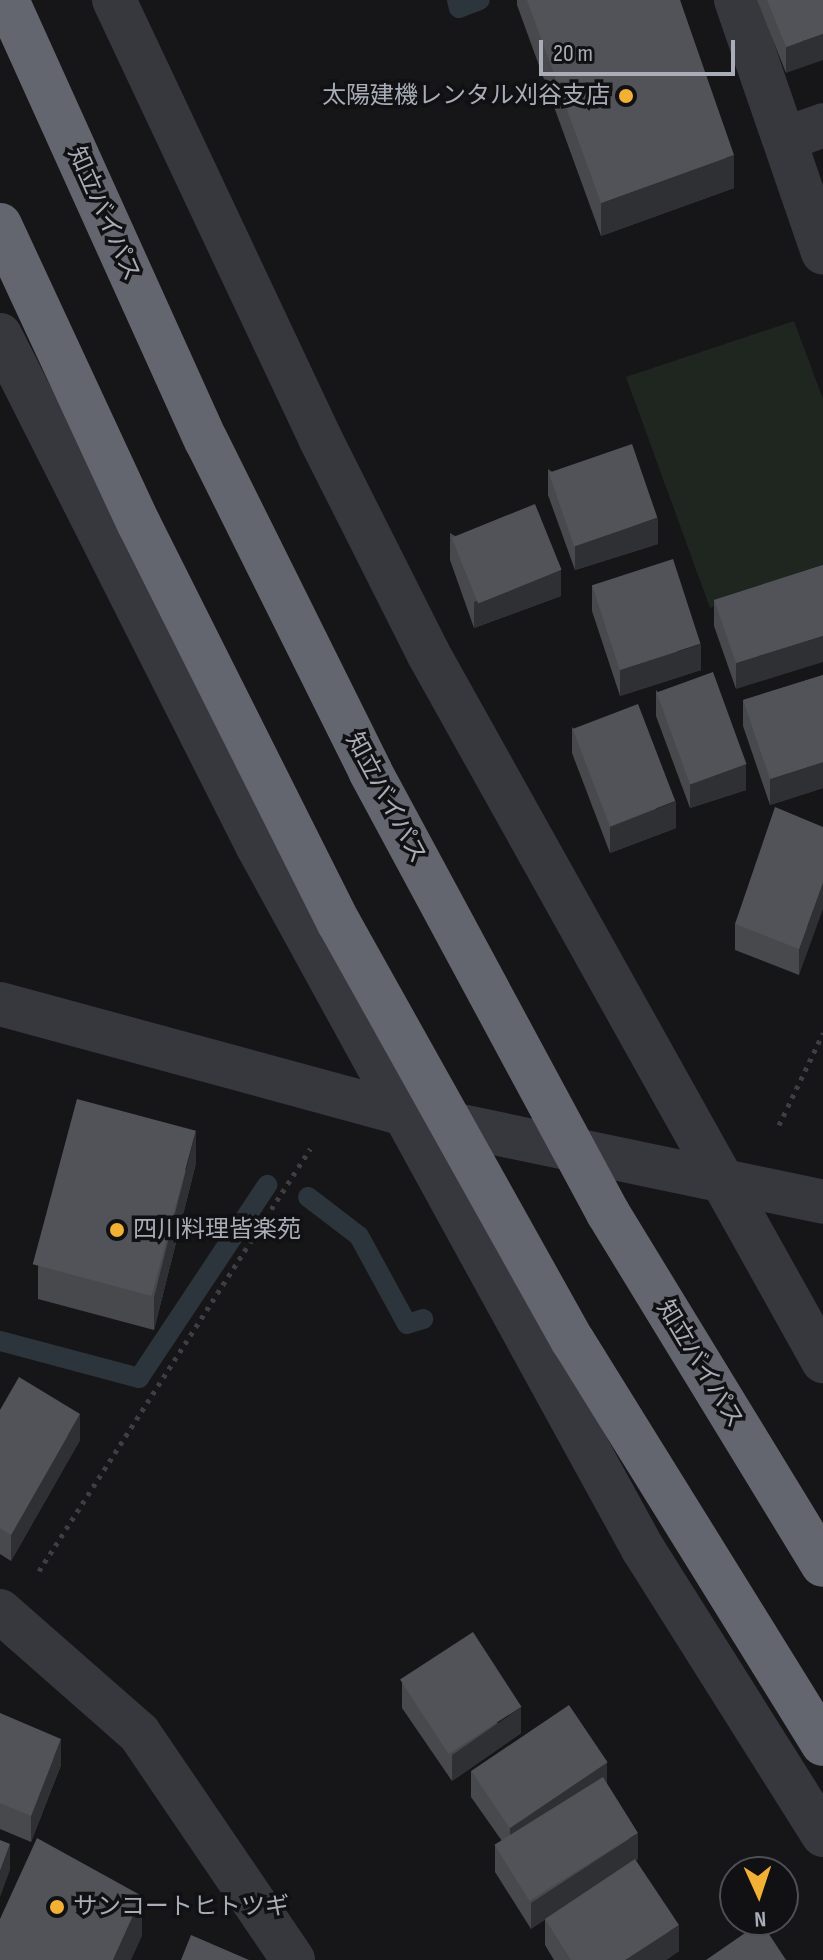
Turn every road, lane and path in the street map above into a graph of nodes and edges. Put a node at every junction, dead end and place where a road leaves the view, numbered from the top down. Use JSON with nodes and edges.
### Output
{"nodes":[{"id":1,"x":7,"y":0,"type":"edge"},
{"id":2,"x":114,"y":0,"type":"edge"},
{"id":3,"x":736,"y":0,"type":"edge"},
{"id":4,"x":805,"y":131,"type":"edge"},
{"id":5,"x":0,"y":225,"type":"edge"},
{"id":6,"x":823,"y":252,"type":"edge"},
{"id":7,"x":0,"y":335,"type":"edge"},
{"id":8,"x":0,"y":1004,"type":"edge"},
{"id":9,"x":823,"y":1033,"type":"edge"},
{"id":10,"x":345,"y":1094,"type":"junction"},
{"id":11,"x":408,"y":1115,"type":"junction"},
{"id":12,"x":779,"y":1125,"type":"dead end"},
{"id":13,"x":716,"y":1177,"type":"junction"},
{"id":14,"x":823,"y":1202,"type":"edge"},
{"id":15,"x":823,"y":1361,"type":"edge"},
{"id":16,"x":823,"y":1565,"type":"edge"},
{"id":17,"x":5,"y":1613,"type":"edge"},
{"id":18,"x":823,"y":1744,"type":"edge"},
{"id":19,"x":823,"y":1835,"type":"edge"},
{"id":20,"x":293,"y":1960,"type":"edge"}],
"edges":[{"from":1,"to":16,"type":"highway","name":"知立バイパス","bridge":true},
{"from":2,"to":13,"type":"street"},
{"from":3,"to":4,"type":"street"},
{"from":4,"to":6,"type":"street"},
{"from":5,"to":18,"type":"highway","bridge":true},
{"from":7,"to":11,"type":"street"},
{"from":8,"to":10,"type":"street"},
{"from":9,"to":12,"type":"path"},
{"from":10,"to":11,"type":"street"},
{"from":10,"to":17,"type":"path"},
{"from":11,"to":13,"type":"street"},
{"from":11,"to":19,"type":"street"},
{"from":13,"to":14,"type":"street"},
{"from":13,"to":15,"type":"street"},
{"from":17,"to":20,"type":"street"}]}
